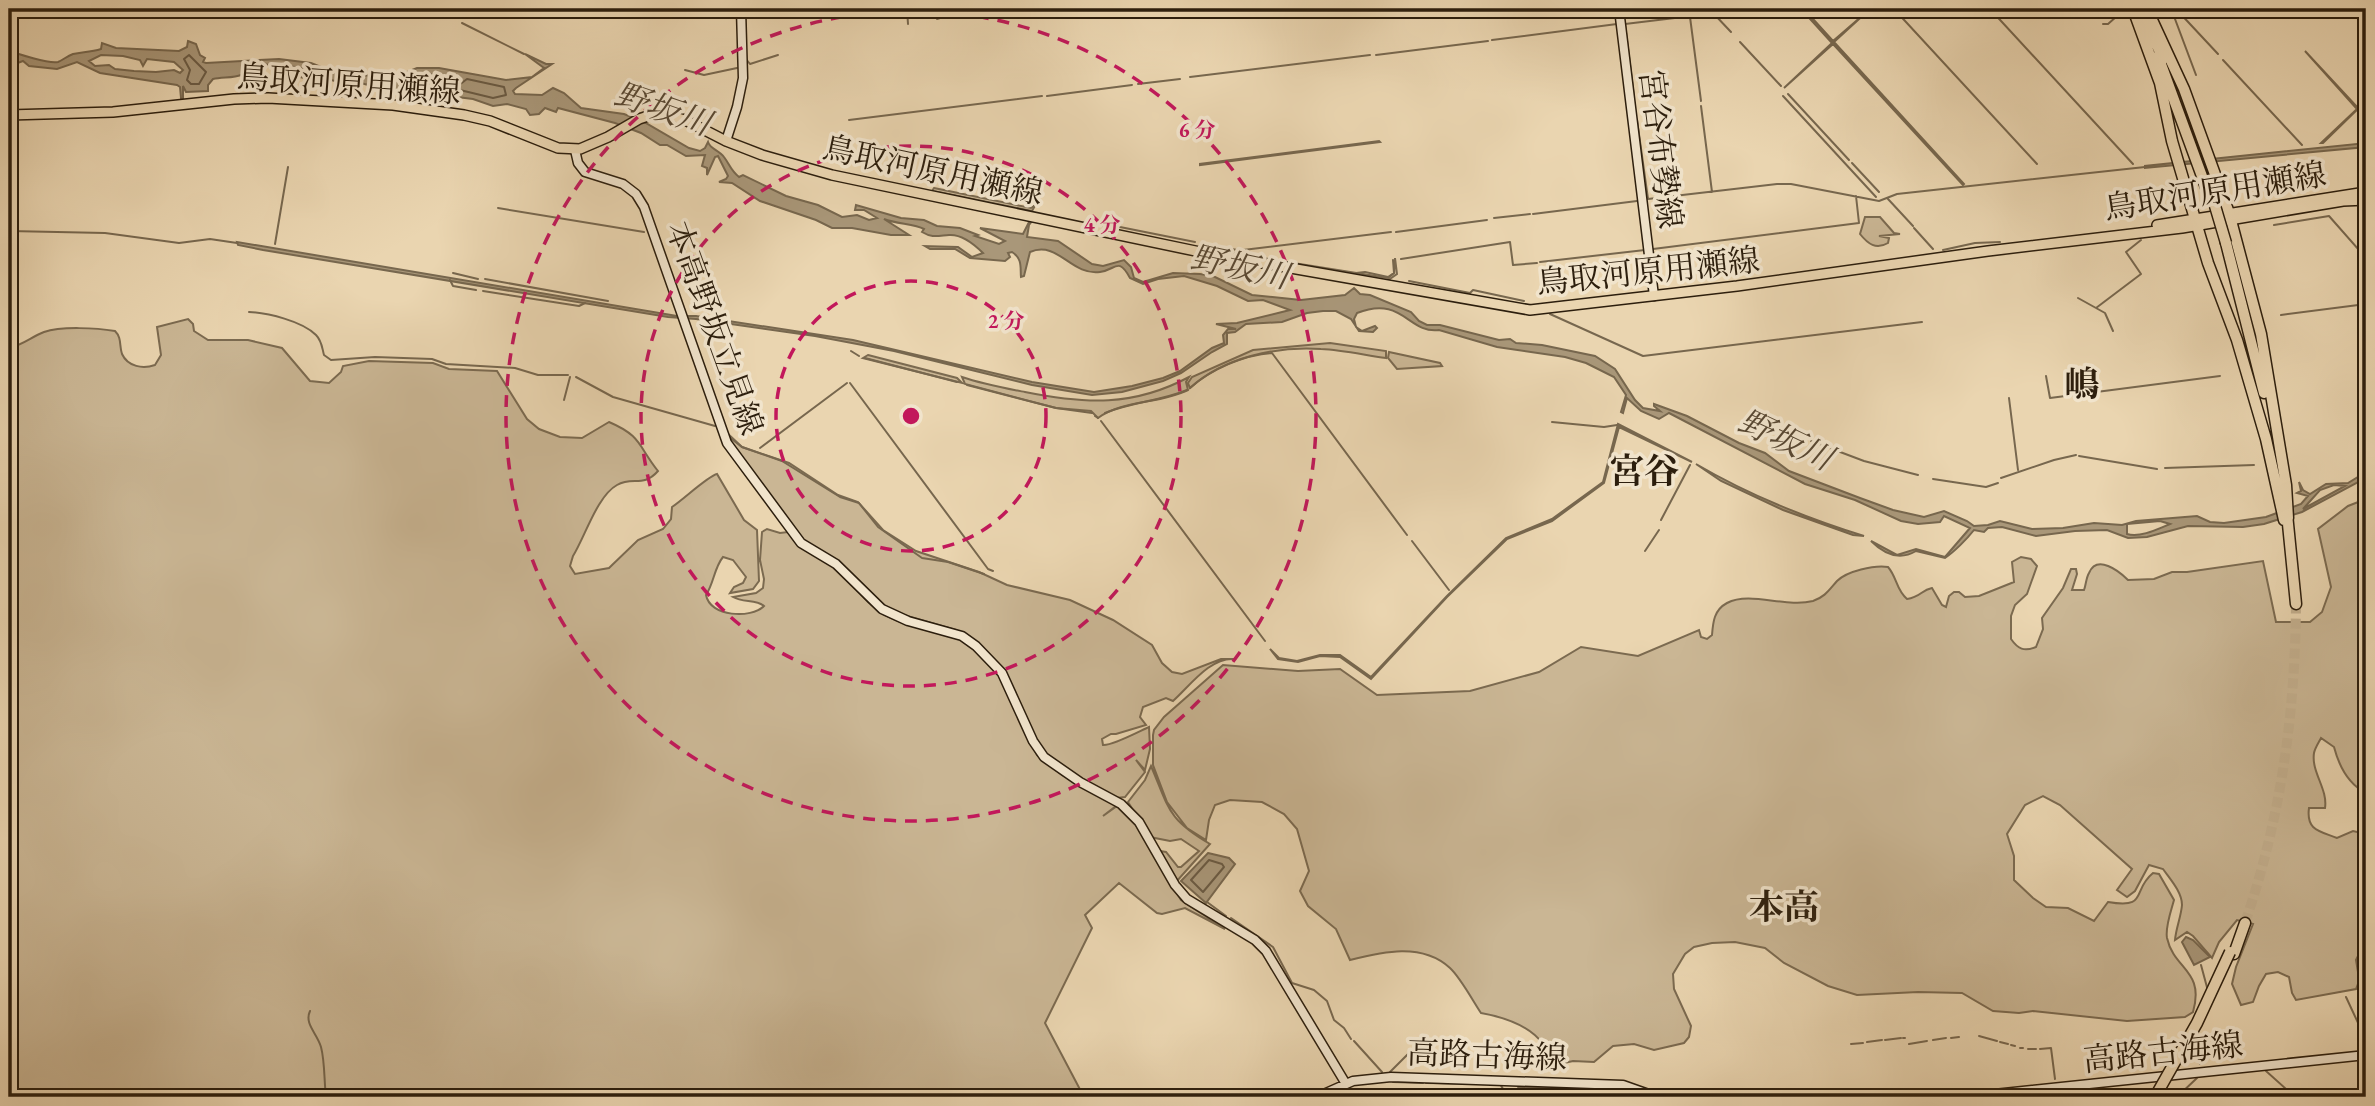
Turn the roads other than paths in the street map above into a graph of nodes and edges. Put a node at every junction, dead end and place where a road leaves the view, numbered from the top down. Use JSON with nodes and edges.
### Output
{"nodes":[{"id":1,"x":741,"y":9,"type":"edge"},
{"id":2,"x":1619,"y":9,"type":"edge"},
{"id":3,"x":2136,"y":9,"type":"edge"},
{"id":4,"x":2145,"y":17,"type":"edge"},
{"id":5,"x":9,"y":115,"type":"edge"},
{"id":6,"x":726,"y":141,"type":"junction"},
{"id":7,"x":579,"y":149,"type":"junction"},
{"id":8,"x":2366,"y":192,"type":"edge"},
{"id":9,"x":2366,"y":200,"type":"edge"},
{"id":10,"x":2230,"y":216,"type":"junction"},
{"id":11,"x":2197,"y":222,"type":"junction"},
{"id":12,"x":1654,"y":296,"type":"junction"},
{"id":13,"x":2262,"y":392,"type":"junction"},
{"id":14,"x":2286,"y":520,"type":"junction"},
{"id":15,"x":2294,"y":605,"type":"tunnel mouth"},
{"id":16,"x":2243,"y":923,"type":"tunnel mouth"},
{"id":17,"x":2366,"y":1055,"type":"edge"},
{"id":18,"x":1346,"y":1084,"type":"junction"},
{"id":19,"x":1317,"y":1097,"type":"edge"},
{"id":20,"x":1657,"y":1097,"type":"edge"},
{"id":21,"x":1966,"y":1097,"type":"edge"},
{"id":22,"x":2157,"y":1097,"type":"edge"}],
"edges":[{"from":1,"to":6,"type":"street"},
{"from":2,"to":12,"type":"street","name":"宮谷布勢線"},
{"from":3,"to":4,"type":"highway"},
{"from":4,"to":10,"type":"highway"},
{"from":4,"to":11,"type":"highway"},
{"from":4,"to":13,"type":"highway","bridge":true},
{"from":5,"to":7,"type":"main road","name":"鳥取河原用瀬線"},
{"from":6,"to":7,"type":"main road","name":"鳥取河原用瀬線"},
{"from":6,"to":12,"type":"main road","name":"鳥取河原用瀬線"},
{"from":7,"to":18,"type":"street","name":"本高野坂立見線"},
{"from":8,"to":10,"type":"main road","name":"鳥取河原用瀬線"},
{"from":9,"to":10,"type":"main road","name":"鳥取河原用瀬線"},
{"from":10,"to":11,"type":"main road","name":"鳥取河原用瀬線"},
{"from":10,"to":13,"type":"highway"},
{"from":11,"to":12,"type":"main road","name":"鳥取河原用瀬線"},
{"from":11,"to":13,"type":"highway"},
{"from":13,"to":14,"type":"highway"},
{"from":13,"to":14,"type":"highway"},
{"from":14,"to":15,"type":"highway"},
{"from":16,"to":22,"type":"highway","bridge":true},
{"from":17,"to":21,"type":"street","name":"高路古海線"},
{"from":18,"to":19,"type":"street","name":"高路古海線"},
{"from":18,"to":20,"type":"street","name":"高路古海線"}]}
